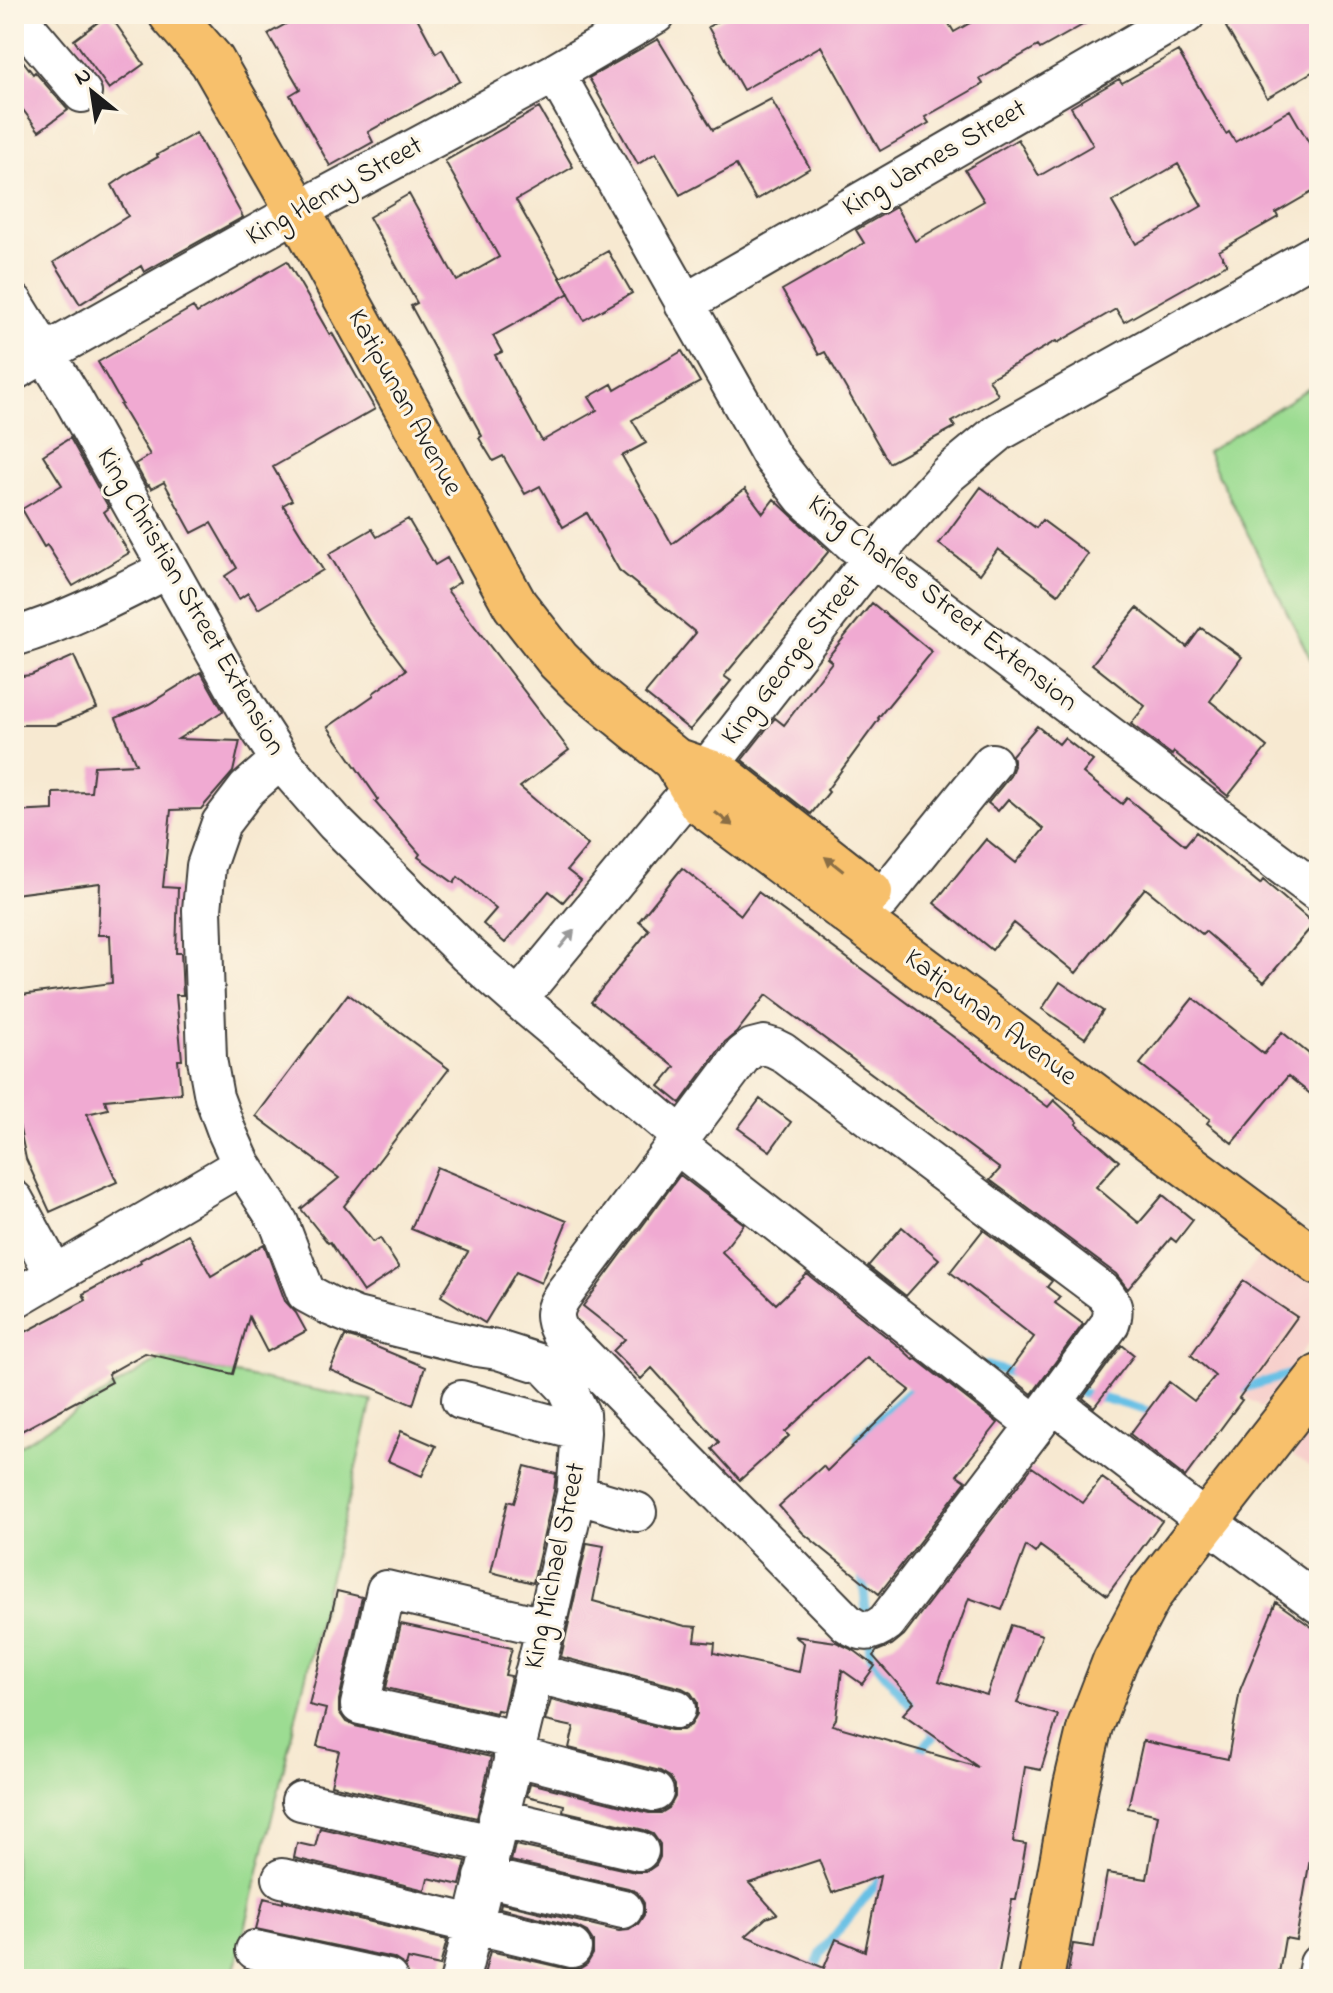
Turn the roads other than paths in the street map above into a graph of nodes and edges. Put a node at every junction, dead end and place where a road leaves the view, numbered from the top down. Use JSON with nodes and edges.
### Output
{"nodes":[{"id":1,"x":15,"y":14,"type":"edge"},
{"id":2,"x":171,"y":14,"type":"edge"},
{"id":3,"x":656,"y":14,"type":"edge"},
{"id":4,"x":1186,"y":14,"type":"edge"},
{"id":5,"x":555,"y":73,"type":"junction"},
{"id":6,"x":82,"y":93,"type":"dead end"},
{"id":7,"x":298,"y":211,"type":"junction"},
{"id":8,"x":1319,"y":252,"type":"edge"},
{"id":9,"x":14,"y":303,"type":"edge"},
{"id":10,"x":684,"y":304,"type":"junction"},
{"id":11,"x":30,"y":362,"type":"edge"},
{"id":12,"x":873,"y":557,"type":"junction"},
{"id":13,"x":168,"y":569,"type":"junction"},
{"id":14,"x":14,"y":637,"type":"edge"},
{"id":15,"x":280,"y":760,"type":"junction"},
{"id":16,"x":992,"y":763,"type":"dead end"},
{"id":17,"x":691,"y":772,"type":"junction"},
{"id":18,"x":1319,"y":893,"type":"edge"},
{"id":19,"x":881,"y":900,"type":"junction"},
{"id":20,"x":518,"y":999,"type":"junction"},
{"id":21,"x":678,"y":1140,"type":"junction"},
{"id":22,"x":242,"y":1165,"type":"junction"},
{"id":23,"x":14,"y":1200,"type":"edge"},
{"id":24,"x":1319,"y":1233,"type":"edge"},
{"id":25,"x":1319,"y":1263,"type":"edge"},
{"id":26,"x":55,"y":1275,"type":"junction"},
{"id":27,"x":14,"y":1299,"type":"edge"},
{"id":28,"x":1319,"y":1377,"type":"edge"},
{"id":29,"x":461,"y":1400,"type":"dead end"},
{"id":30,"x":1050,"y":1412,"type":"junction"},
{"id":31,"x":581,"y":1432,"type":"junction"},
{"id":32,"x":576,"y":1494,"type":"junction"},
{"id":33,"x":637,"y":1512,"type":"dead end"},
{"id":34,"x":1206,"y":1521,"type":"junction"},
{"id":35,"x":1319,"y":1604,"type":"edge"},
{"id":36,"x":545,"y":1627,"type":"junction"},
{"id":37,"x":534,"y":1673,"type":"junction"},
{"id":38,"x":676,"y":1709,"type":"dead end"},
{"id":39,"x":515,"y":1748,"type":"junction"},
{"id":40,"x":654,"y":1792,"type":"dead end"},
{"id":41,"x":301,"y":1801,"type":"dead end"},
{"id":42,"x":491,"y":1846,"type":"junction"},
{"id":43,"x":639,"y":1851,"type":"dead end"},
{"id":44,"x":282,"y":1878,"type":"dead end"},
{"id":45,"x":623,"y":1909,"type":"dead end"},
{"id":46,"x":473,"y":1924,"type":"junction"},
{"id":47,"x":572,"y":1948,"type":"dead end"},
{"id":48,"x":255,"y":1950,"type":"dead end"},
{"id":49,"x":1319,"y":1964,"type":"edge"},
{"id":50,"x":388,"y":1979,"type":"edge"},
{"id":51,"x":460,"y":1979,"type":"edge"},
{"id":52,"x":1041,"y":1979,"type":"edge"},
{"id":53,"x":1316,"y":1979,"type":"edge"}],
"edges":[{"from":1,"to":6,"type":"street"},
{"from":2,"to":7,"type":"main road","name":"Katipunan Avenue"},
{"from":3,"to":5,"type":"street","name":"King Henry Street"},
{"from":4,"to":10,"type":"street","name":"King James Street"},
{"from":5,"to":7,"type":"street","name":"King Henry Street"},
{"from":5,"to":10,"type":"street","name":"King Charles Street Extension"},
{"from":7,"to":11,"type":"street","name":"King Henry Street"},
{"from":7,"to":17,"type":"main road","name":"Katipunan Avenue"},
{"from":8,"to":12,"type":"street","name":"King George Street"},
{"from":9,"to":11,"type":"street","name":"King Christian Street Extension"},
{"from":10,"to":12,"type":"street","name":"King Charles Street Extension"},
{"from":11,"to":13,"type":"street","name":"King Christian Street Extension"},
{"from":12,"to":17,"type":"street","name":"King George Street"},
{"from":12,"to":18,"type":"street","name":"King Charles Street Extension"},
{"from":13,"to":14,"type":"street"},
{"from":13,"to":15,"type":"street","name":"King Christian Street Extension"},
{"from":15,"to":20,"type":"street","name":"King Christian Street Extension"},
{"from":15,"to":22,"type":"street","name":"King Michael Street"},
{"from":16,"to":19,"type":"street"},
{"from":19,"to":17,"type":"main road","name":"Katipunan Avenue","one_way":true},
{"from":20,"to":17,"type":"street","name":"King George Street","one_way":true},
{"from":17,"to":25,"type":"main road","name":"Katipunan Avenue","one_way":true},
{"from":19,"to":24,"type":"main road","name":"Katipunan Avenue"},
{"from":20,"to":21,"type":"street","name":"King Christian Street Extension"},
{"from":21,"to":30,"type":"street","name":"King Christian Street Extension"},
{"from":21,"to":30,"type":"street"},
{"from":21,"to":30,"type":"street"},
{"from":22,"to":26,"type":"street"},
{"from":22,"to":31,"type":"street","name":"King Michael Street"},
{"from":23,"to":26,"type":"street"},
{"from":26,"to":27,"type":"street"},
{"from":28,"to":34,"type":"main road"},
{"from":29,"to":31,"type":"street"},
{"from":30,"to":34,"type":"street"},
{"from":31,"to":32,"type":"street","name":"King Michael Street"},
{"from":32,"to":33,"type":"street"},
{"from":32,"to":36,"type":"street","name":"King Michael Street"},
{"from":34,"to":35,"type":"street"},
{"from":34,"to":52,"type":"main road"},
{"from":36,"to":37,"type":"street","name":"King Michael Street"},
{"from":36,"to":39,"type":"street"},
{"from":37,"to":38,"type":"street"},
{"from":37,"to":39,"type":"street","name":"King Michael Street"},
{"from":39,"to":40,"type":"street"},
{"from":39,"to":42,"type":"street","name":"King Michael Street"},
{"from":41,"to":42,"type":"street"},
{"from":42,"to":43,"type":"street"},
{"from":42,"to":45,"type":"street"},
{"from":42,"to":46,"type":"street","name":"King Michael Street"},
{"from":44,"to":46,"type":"street"},
{"from":46,"to":47,"type":"street"},
{"from":46,"to":51,"type":"street","name":"King Michael Street"},
{"from":48,"to":50,"type":"street"},
{"from":49,"to":53,"type":"street"}]}
